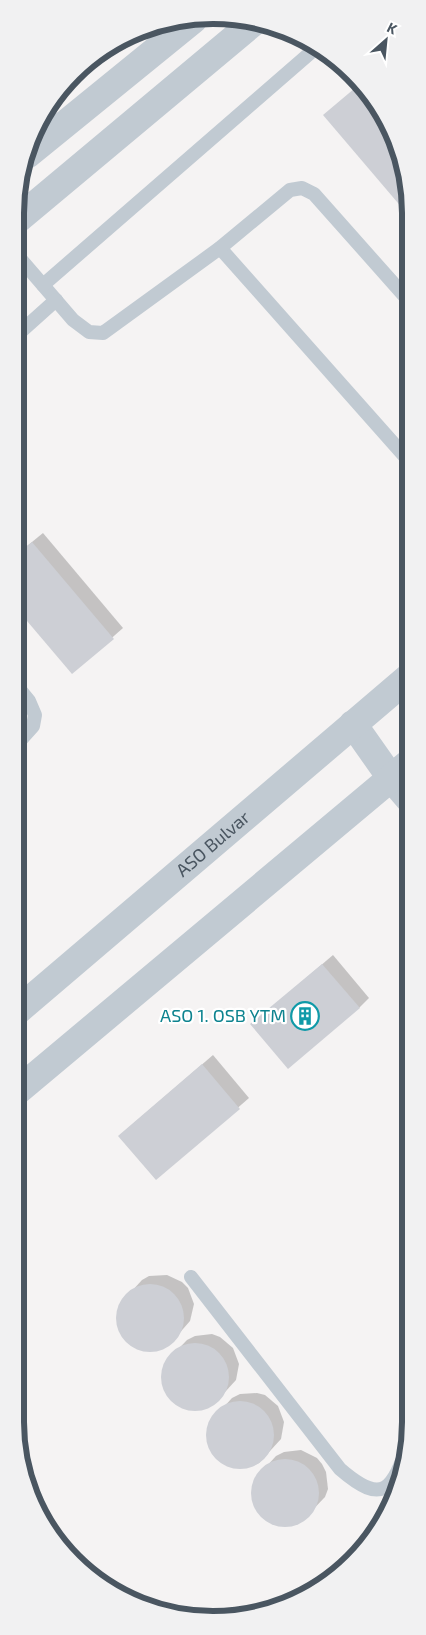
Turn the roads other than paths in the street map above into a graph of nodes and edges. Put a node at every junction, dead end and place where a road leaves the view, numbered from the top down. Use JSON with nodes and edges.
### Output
{"nodes":[{"id":1,"x":187,"y":25,"type":"edge"},
{"id":2,"x":249,"y":27,"type":"edge"},
{"id":3,"x":312,"y":52,"type":"edge"},
{"id":4,"x":35,"y":149,"type":"edge"},
{"id":5,"x":24,"y":214,"type":"edge"},
{"id":6,"x":220,"y":248,"type":"junction"},
{"id":7,"x":24,"y":263,"type":"edge"},
{"id":8,"x":43,"y":286,"type":"junction"},
{"id":9,"x":402,"y":293,"type":"edge"},
{"id":10,"x":56,"y":300,"type":"junction"},
{"id":11,"x":24,"y":327,"type":"edge"},
{"id":12,"x":402,"y":453,"type":"edge"},
{"id":13,"x":402,"y":688,"type":"edge"},
{"id":14,"x":24,"y":695,"type":"edge"},
{"id":15,"x":353,"y":724,"type":"junction"},
{"id":16,"x":24,"y":736,"type":"edge"},
{"id":17,"x":400,"y":770,"type":"edge"},
{"id":18,"x":24,"y":1005,"type":"edge"},
{"id":19,"x":24,"y":1086,"type":"edge"},
{"id":20,"x":191,"y":1277,"type":"dead end"},
{"id":21,"x":393,"y":1481,"type":"edge"}],
"edges":[{"from":1,"to":4,"type":"street"},
{"from":2,"to":5,"type":"street"},
{"from":3,"to":8,"type":"lane"},
{"from":6,"to":9,"type":"lane"},
{"from":6,"to":10,"type":"lane"},
{"from":6,"to":12,"type":"lane"},
{"from":7,"to":8,"type":"lane"},
{"from":8,"to":10,"type":"lane"},
{"from":10,"to":11,"type":"lane"},
{"from":13,"to":15,"type":"street","name":"ASO Bulvar"},
{"from":14,"to":16,"type":"lane"},
{"from":15,"to":17,"type":"street"},
{"from":15,"to":18,"type":"street","name":"ASO Bulvar"},
{"from":17,"to":19,"type":"street"},
{"from":20,"to":21,"type":"lane"}]}
